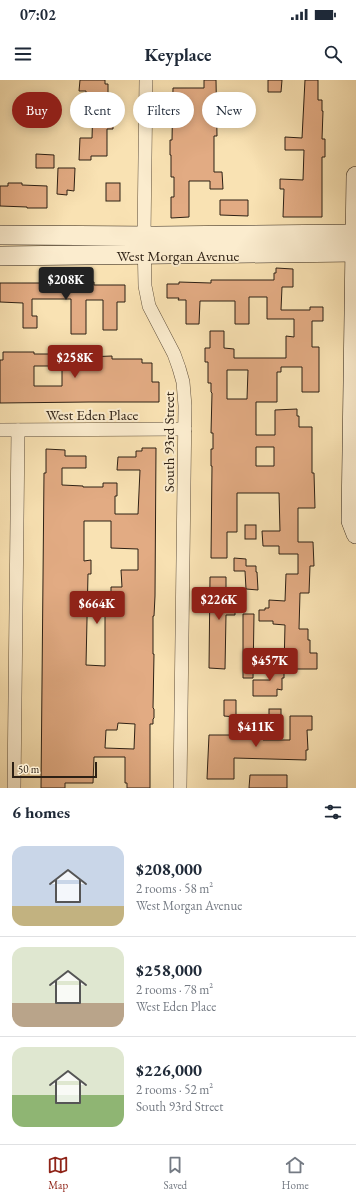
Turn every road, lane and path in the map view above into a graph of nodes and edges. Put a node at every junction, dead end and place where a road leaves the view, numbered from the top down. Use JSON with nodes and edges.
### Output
{"nodes":[{"id":1,"x":146,"y":80,"type":"edge"},
{"id":2,"x":356,"y":176,"type":"edge"},
{"id":3,"x":356,"y":234,"type":"edge"},
{"id":4,"x":0,"y":235,"type":"edge"},
{"id":5,"x":276,"y":235,"type":"junction"},
{"id":6,"x":144,"y":236,"type":"junction"},
{"id":7,"x":355,"y":252,"type":"edge"},
{"id":8,"x":276,"y":254,"type":"junction"},
{"id":9,"x":145,"y":255,"type":"junction"},
{"id":10,"x":0,"y":256,"type":"edge"},
{"id":11,"x":354,"y":404,"type":"edge"},
{"id":12,"x":185,"y":429,"type":"junction"},
{"id":13,"x":0,"y":430,"type":"edge"},
{"id":14,"x":18,"y":430,"type":"junction"},
{"id":15,"x":356,"y":534,"type":"edge"},
{"id":16,"x":14,"y":788,"type":"edge"},
{"id":17,"x":180,"y":788,"type":"edge"}],
"edges":[{"from":1,"to":6,"type":"street","name":"South 93rd Street"},
{"from":2,"to":3,"type":"street"},
{"from":3,"to":5,"type":"street","name":"West Morgan Avenue"},
{"from":3,"to":7,"type":"street"},
{"from":4,"to":6,"type":"street","name":"West Morgan Avenue"},
{"from":5,"to":6,"type":"street","name":"West Morgan Avenue"},
{"from":5,"to":8,"type":"street"},
{"from":6,"to":9,"type":"street","name":"South 93rd Street"},
{"from":7,"to":8,"type":"street","name":"West Morgan Avenue"},
{"from":7,"to":11,"type":"street"},
{"from":8,"to":9,"type":"street","name":"West Morgan Avenue"},
{"from":9,"to":10,"type":"street","name":"West Morgan Avenue"},
{"from":9,"to":12,"type":"street","name":"South 93rd Street"},
{"from":11,"to":15,"type":"street"},
{"from":12,"to":14,"type":"street","name":"West Eden Place"},
{"from":12,"to":17,"type":"street","name":"South 93rd Street"},
{"from":13,"to":14,"type":"street","name":"West Eden Place"},
{"from":14,"to":16,"type":"street"}]}
